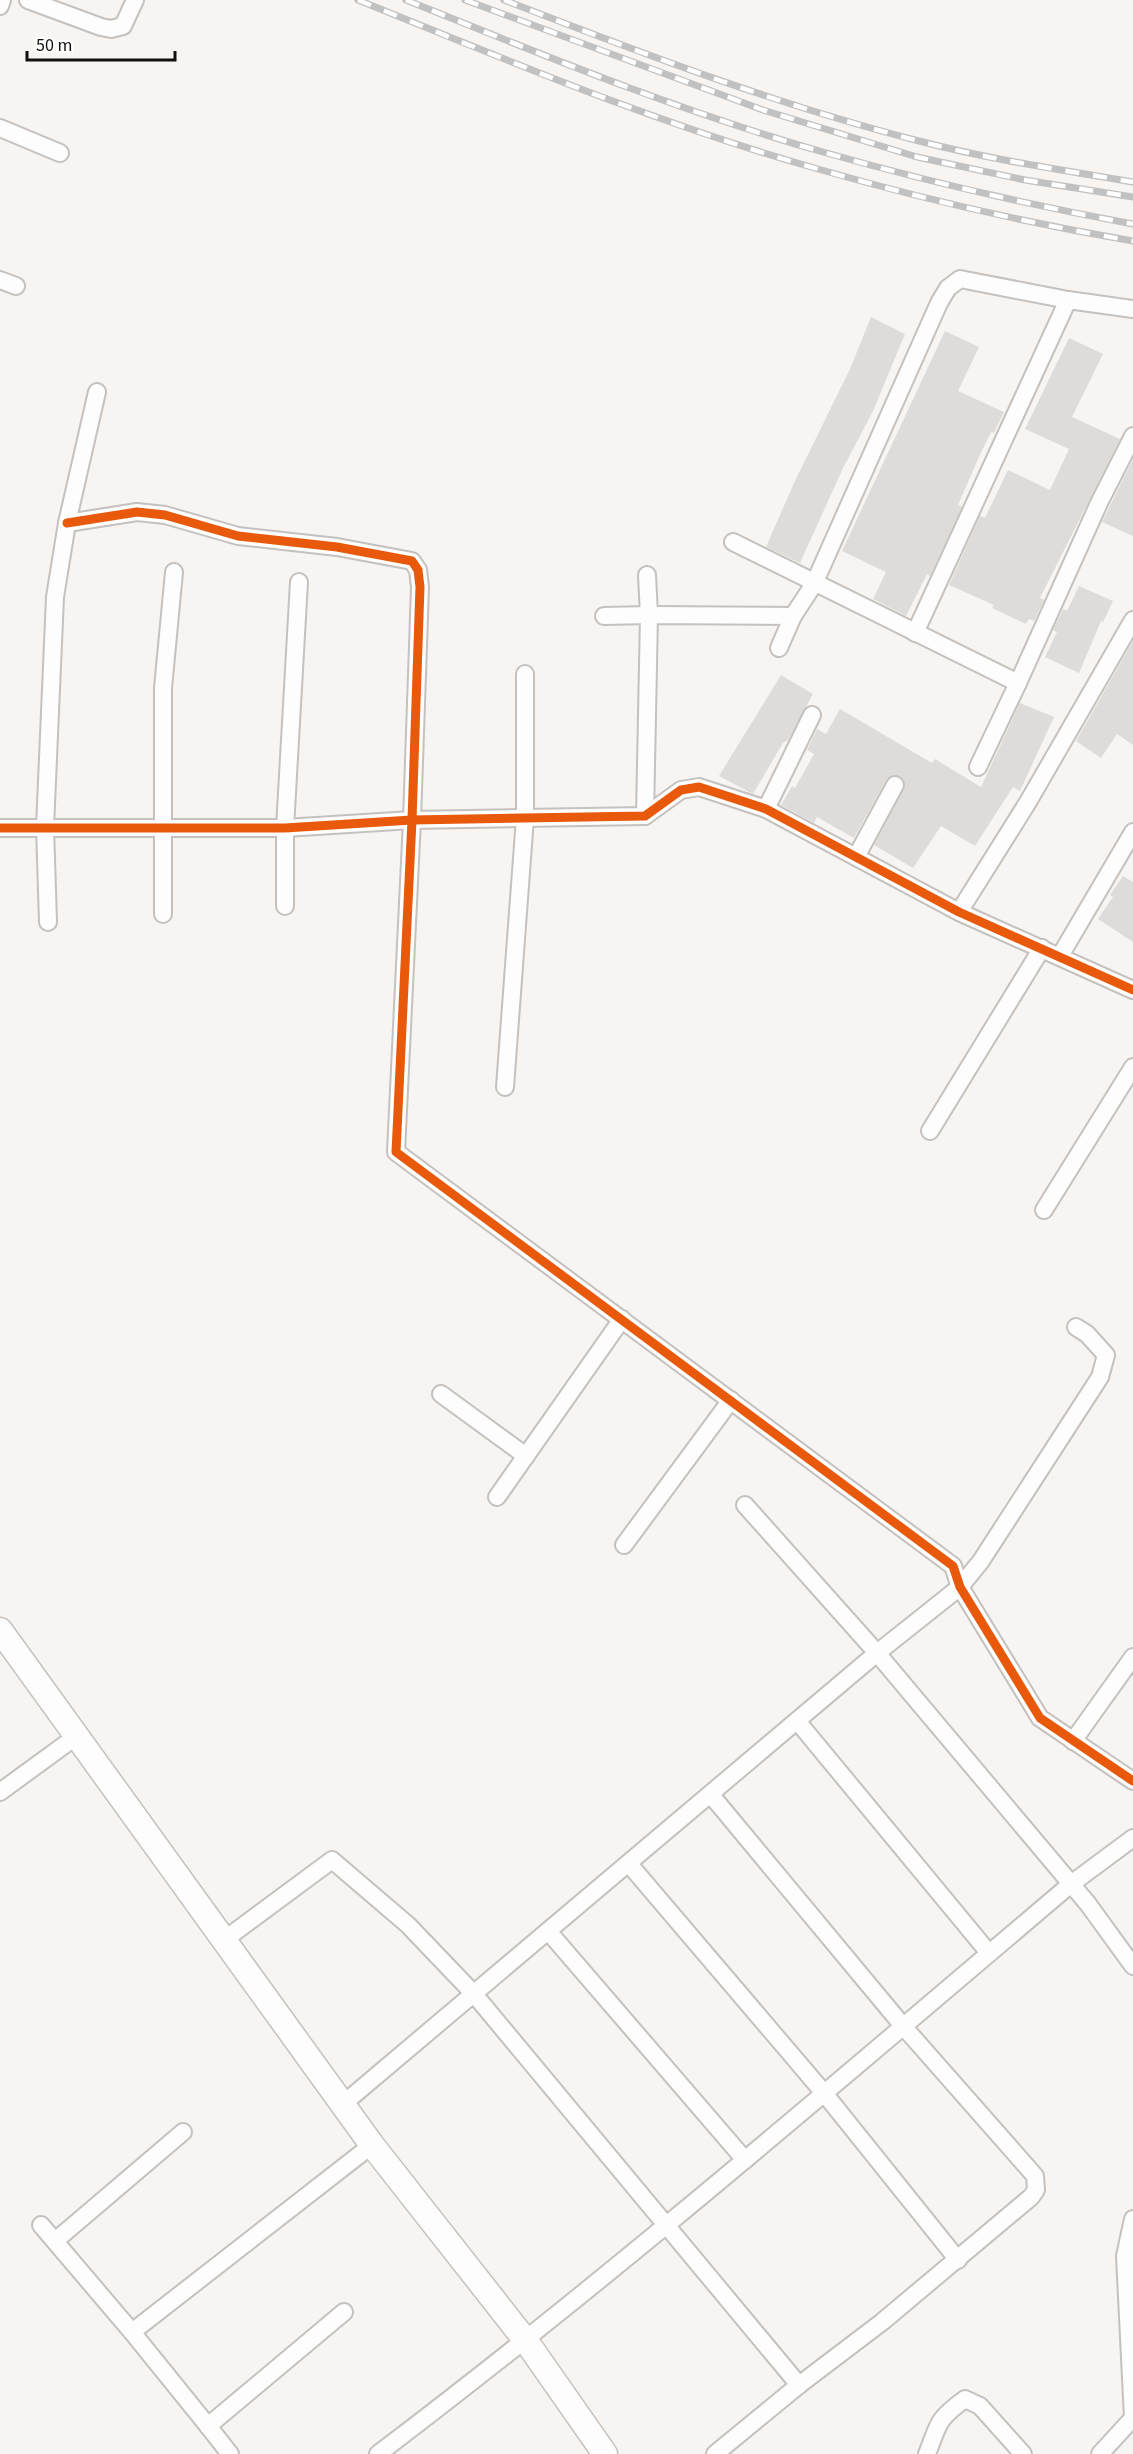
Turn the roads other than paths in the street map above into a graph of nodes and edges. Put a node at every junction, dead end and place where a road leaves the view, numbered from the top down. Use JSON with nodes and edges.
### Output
{"nodes":[{"id":1,"x":2,"y":0,"type":"edge"},
{"id":2,"x":28,"y":0,"type":"edge"},
{"id":3,"x":135,"y":0,"type":"edge"},
{"id":4,"x":0,"y":6,"type":"edge"},
{"id":5,"x":0,"y":128,"type":"edge"},
{"id":6,"x":60,"y":153,"type":"dead end"},
{"id":7,"x":0,"y":280,"type":"edge"},
{"id":8,"x":16,"y":286,"type":"dead end"},
{"id":9,"x":1068,"y":300,"type":"junction"},
{"id":10,"x":1133,"y":309,"type":"edge"},
{"id":11,"x":97,"y":392,"type":"dead end"},
{"id":12,"x":1133,"y":436,"type":"edge"},
{"id":13,"x":66,"y":523,"type":"junction"},
{"id":14,"x":733,"y":542,"type":"dead end"},
{"id":15,"x":174,"y":572,"type":"dead end"},
{"id":16,"x":647,"y":575,"type":"dead end"},
{"id":17,"x":299,"y":582,"type":"dead end"},
{"id":18,"x":814,"y":584,"type":"junction"},
{"id":19,"x":649,"y":615,"type":"junction"},
{"id":20,"x":604,"y":616,"type":"dead end"},
{"id":21,"x":793,"y":616,"type":"junction"},
{"id":22,"x":1133,"y":620,"type":"edge"},
{"id":23,"x":915,"y":633,"type":"junction"},
{"id":24,"x":779,"y":648,"type":"dead end"},
{"id":25,"x":525,"y":674,"type":"dead end"},
{"id":26,"x":1018,"y":683,"type":"junction"},
{"id":27,"x":812,"y":715,"type":"dead end"},
{"id":28,"x":978,"y":767,"type":"dead end"},
{"id":29,"x":895,"y":784,"type":"dead end"},
{"id":30,"x":766,"y":809,"type":"junction"},
{"id":31,"x":645,"y":816,"type":"junction"},
{"id":32,"x":525,"y":818,"type":"junction"},
{"id":33,"x":412,"y":820,"type":"junction"},
{"id":34,"x":45,"y":827,"type":"junction"},
{"id":35,"x":163,"y":827,"type":"junction"},
{"id":36,"x":0,"y":828,"type":"edge"},
{"id":37,"x":285,"y":828,"type":"junction"},
{"id":38,"x":1133,"y":832,"type":"edge"},
{"id":39,"x":856,"y":857,"type":"junction"},
{"id":40,"x":285,"y":906,"type":"dead end"},
{"id":41,"x":959,"y":912,"type":"junction"},
{"id":42,"x":163,"y":914,"type":"dead end"},
{"id":43,"x":48,"y":922,"type":"dead end"},
{"id":44,"x":1042,"y":948,"type":"junction"},
{"id":45,"x":1060,"y":956,"type":"junction"},
{"id":46,"x":1133,"y":990,"type":"edge"},
{"id":47,"x":1133,"y":1067,"type":"edge"},
{"id":48,"x":505,"y":1087,"type":"dead end"},
{"id":49,"x":930,"y":1131,"type":"dead end"},
{"id":50,"x":1044,"y":1210,"type":"dead end"},
{"id":51,"x":622,"y":1319,"type":"junction"},
{"id":52,"x":1076,"y":1327,"type":"dead end"},
{"id":53,"x":441,"y":1394,"type":"dead end"},
{"id":54,"x":731,"y":1400,"type":"junction"},
{"id":55,"x":525,"y":1456,"type":"junction"},
{"id":56,"x":497,"y":1497,"type":"dead end"},
{"id":57,"x":745,"y":1505,"type":"dead end"},
{"id":58,"x":624,"y":1545,"type":"dead end"},
{"id":59,"x":960,"y":1587,"type":"junction"},
{"id":60,"x":0,"y":1629,"type":"edge"},
{"id":61,"x":877,"y":1653,"type":"junction"},
{"id":62,"x":1133,"y":1657,"type":"edge"},
{"id":63,"x":798,"y":1722,"type":"junction"},
{"id":64,"x":78,"y":1735,"type":"junction"},
{"id":65,"x":1073,"y":1741,"type":"junction"},
{"id":66,"x":1133,"y":1781,"type":"edge"},
{"id":67,"x":0,"y":1792,"type":"edge"},
{"id":68,"x":711,"y":1795,"type":"junction"},
{"id":69,"x":1133,"y":1838,"type":"edge"},
{"id":70,"x":629,"y":1864,"type":"junction"},
{"id":71,"x":1071,"y":1884,"type":"junction"},
{"id":72,"x":548,"y":1931,"type":"junction"},
{"id":73,"x":224,"y":1940,"type":"junction"},
{"id":74,"x":989,"y":1953,"type":"junction"},
{"id":75,"x":1133,"y":1966,"type":"edge"},
{"id":76,"x":474,"y":1994,"type":"junction"},
{"id":77,"x":903,"y":2026,"type":"junction"},
{"id":78,"x":824,"y":2093,"type":"junction"},
{"id":79,"x":344,"y":2104,"type":"junction"},
{"id":80,"x":183,"y":2132,"type":"dead end"},
{"id":81,"x":372,"y":2145,"type":"junction"},
{"id":82,"x":745,"y":2160,"type":"junction"},
{"id":83,"x":1133,"y":2219,"type":"edge"},
{"id":84,"x":41,"y":2225,"type":"dead end"},
{"id":85,"x":666,"y":2227,"type":"junction"},
{"id":86,"x":55,"y":2241,"type":"junction"},
{"id":87,"x":958,"y":2260,"type":"junction"},
{"id":88,"x":344,"y":2312,"type":"dead end"},
{"id":89,"x":132,"y":2332,"type":"junction"},
{"id":90,"x":525,"y":2341,"type":"junction"},
{"id":91,"x":799,"y":2385,"type":"junction"},
{"id":92,"x":1133,"y":2418,"type":"edge"},
{"id":93,"x":208,"y":2426,"type":"junction"},
{"id":94,"x":382,"y":2453,"type":"edge"},
{"id":95,"x":230,"y":2454,"type":"edge"},
{"id":96,"x":605,"y":2454,"type":"edge"},
{"id":97,"x":715,"y":2454,"type":"edge"},
{"id":98,"x":927,"y":2454,"type":"edge"},
{"id":99,"x":1023,"y":2454,"type":"edge"},
{"id":100,"x":1100,"y":2454,"type":"edge"}],
"edges":[{"from":1,"to":4,"type":"street"},
{"from":2,"to":3,"type":"street"},
{"from":5,"to":6,"type":"street"},
{"from":7,"to":8,"type":"street"},
{"from":9,"to":10,"type":"street"},
{"from":9,"to":18,"type":"street"},
{"from":9,"to":23,"type":"street"},
{"from":11,"to":13,"type":"street"},
{"from":12,"to":26,"type":"street"},
{"from":13,"to":33,"type":"street"},
{"from":13,"to":34,"type":"street"},
{"from":14,"to":18,"type":"street"},
{"from":15,"to":35,"type":"street"},
{"from":16,"to":19,"type":"street"},
{"from":17,"to":37,"type":"street"},
{"from":18,"to":21,"type":"street"},
{"from":18,"to":23,"type":"street"},
{"from":19,"to":20,"type":"street"},
{"from":19,"to":21,"type":"street"},
{"from":19,"to":31,"type":"street"},
{"from":21,"to":24,"type":"street"},
{"from":22,"to":41,"type":"street"},
{"from":23,"to":26,"type":"street"},
{"from":25,"to":32,"type":"street"},
{"from":26,"to":28,"type":"street"},
{"from":27,"to":30,"type":"street"},
{"from":29,"to":39,"type":"street"},
{"from":30,"to":31,"type":"street"},
{"from":30,"to":39,"type":"street"},
{"from":31,"to":32,"type":"street"},
{"from":32,"to":33,"type":"street"},
{"from":32,"to":48,"type":"street"},
{"from":33,"to":37,"type":"street"},
{"from":33,"to":51,"type":"street"},
{"from":34,"to":35,"type":"street"},
{"from":34,"to":36,"type":"street"},
{"from":34,"to":43,"type":"street"},
{"from":35,"to":37,"type":"street"},
{"from":35,"to":42,"type":"street"},
{"from":37,"to":40,"type":"street"},
{"from":38,"to":45,"type":"street"},
{"from":39,"to":41,"type":"street"},
{"from":41,"to":44,"type":"street"},
{"from":44,"to":45,"type":"street"},
{"from":44,"to":49,"type":"street"},
{"from":45,"to":46,"type":"street"},
{"from":47,"to":50,"type":"street"},
{"from":51,"to":54,"type":"street"},
{"from":51,"to":55,"type":"street"},
{"from":52,"to":59,"type":"street"},
{"from":53,"to":55,"type":"street"},
{"from":54,"to":58,"type":"street"},
{"from":54,"to":59,"type":"street"},
{"from":55,"to":56,"type":"street"},
{"from":57,"to":61,"type":"street"},
{"from":59,"to":61,"type":"street"},
{"from":59,"to":65,"type":"street"},
{"from":60,"to":64,"type":"main road"},
{"from":61,"to":63,"type":"street"},
{"from":61,"to":71,"type":"street"},
{"from":62,"to":65,"type":"street"},
{"from":63,"to":68,"type":"street"},
{"from":63,"to":74,"type":"street"},
{"from":64,"to":67,"type":"street"},
{"from":64,"to":73,"type":"main road"},
{"from":65,"to":66,"type":"street"},
{"from":68,"to":70,"type":"street"},
{"from":68,"to":77,"type":"street"},
{"from":69,"to":71,"type":"street"},
{"from":70,"to":72,"type":"street"},
{"from":70,"to":78,"type":"street"},
{"from":71,"to":74,"type":"street"},
{"from":71,"to":75,"type":"street"},
{"from":72,"to":76,"type":"street"},
{"from":72,"to":82,"type":"street"},
{"from":73,"to":76,"type":"street"},
{"from":73,"to":79,"type":"main road"},
{"from":74,"to":77,"type":"street"},
{"from":76,"to":79,"type":"street"},
{"from":76,"to":85,"type":"street"},
{"from":77,"to":78,"type":"street"},
{"from":77,"to":87,"type":"street"},
{"from":78,"to":82,"type":"street"},
{"from":78,"to":87,"type":"street"},
{"from":79,"to":81,"type":"main road"},
{"from":80,"to":86,"type":"street"},
{"from":81,"to":89,"type":"street"},
{"from":81,"to":90,"type":"main road"},
{"from":82,"to":85,"type":"street"},
{"from":83,"to":92,"type":"street"},
{"from":84,"to":86,"type":"street"},
{"from":85,"to":90,"type":"street"},
{"from":85,"to":91,"type":"street"},
{"from":86,"to":89,"type":"street"},
{"from":87,"to":91,"type":"street"},
{"from":88,"to":93,"type":"street"},
{"from":89,"to":93,"type":"street"},
{"from":90,"to":94,"type":"street"},
{"from":90,"to":96,"type":"main road"},
{"from":91,"to":97,"type":"street"},
{"from":92,"to":100,"type":"street"},
{"from":93,"to":95,"type":"street"},
{"from":98,"to":99,"type":"street"}]}
